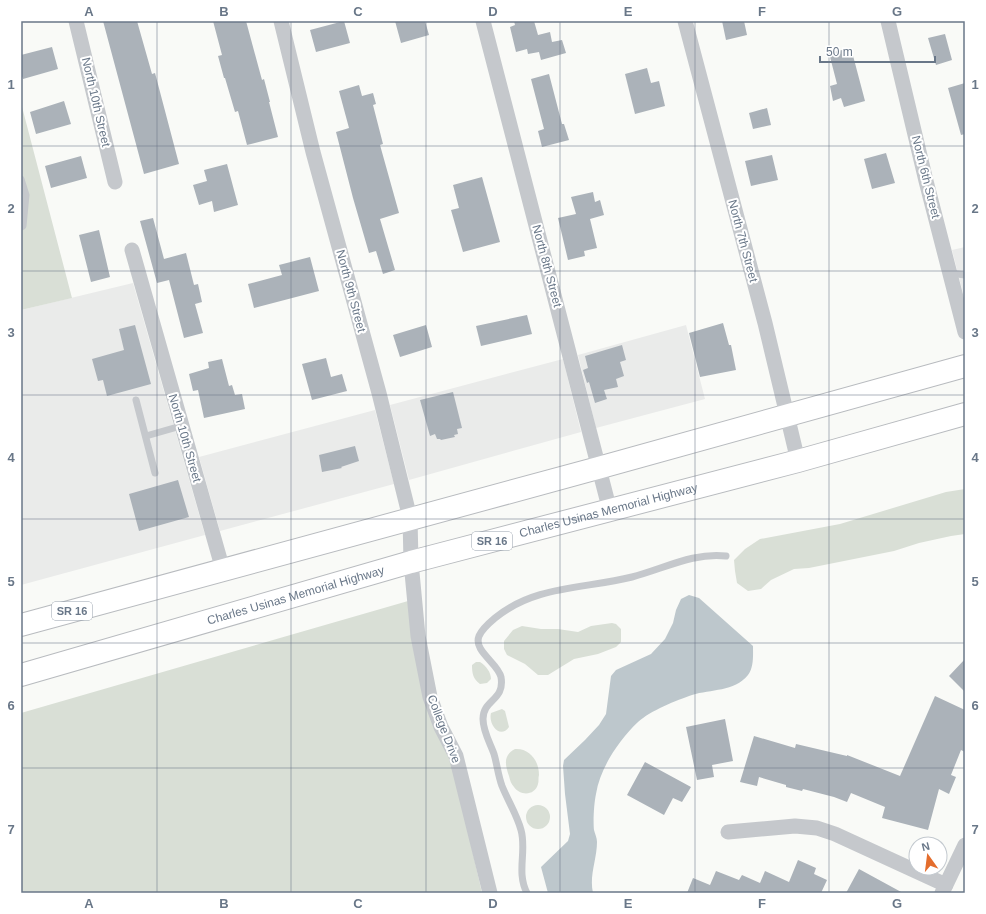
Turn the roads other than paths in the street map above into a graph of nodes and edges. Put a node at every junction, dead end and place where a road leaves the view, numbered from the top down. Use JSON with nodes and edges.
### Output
{"nodes":[{"id":1,"x":76,"y":21,"type":"edge"},
{"id":2,"x":281,"y":21,"type":"edge"},
{"id":3,"x":483,"y":21,"type":"edge"},
{"id":4,"x":685,"y":21,"type":"edge"},
{"id":5,"x":888,"y":21,"type":"edge"},
{"id":6,"x":21,"y":179,"type":"edge"},
{"id":7,"x":115,"y":182,"type":"dead end"},
{"id":8,"x":21,"y":227,"type":"edge"},
{"id":9,"x":132,"y":250,"type":"dead end"},
{"id":10,"x":950,"y":273,"type":"junction"},
{"id":11,"x":965,"y":275,"type":"edge"},
{"id":12,"x":965,"y":332,"type":"edge"},
{"id":13,"x":965,"y":366,"type":"edge"},
{"id":14,"x":136,"y":400,"type":"dead end"},
{"id":15,"x":965,"y":414,"type":"edge"},
{"id":16,"x":787,"y":415,"type":"junction"},
{"id":17,"x":181,"y":426,"type":"junction"},
{"id":18,"x":146,"y":436,"type":"junction"},
{"id":19,"x":798,"y":461,"type":"junction"},
{"id":20,"x":598,"y":468,"type":"junction"},
{"id":21,"x":156,"y":473,"type":"dead end"},
{"id":22,"x":610,"y":511,"type":"junction"},
{"id":23,"x":410,"y":518,"type":"junction"},
{"id":24,"x":726,"y":556,"type":"dead end"},
{"id":25,"x":411,"y":562,"type":"junction"},
{"id":26,"x":223,"y":570,"type":"junction"},
{"id":27,"x":21,"y":625,"type":"edge"},
{"id":28,"x":21,"y":675,"type":"edge"},
{"id":29,"x":728,"y":832,"type":"dead end"},
{"id":30,"x":965,"y":844,"type":"edge"},
{"id":31,"x":944,"y":889,"type":"edge"},
{"id":32,"x":490,"y":893,"type":"edge"},
{"id":33,"x":527,"y":893,"type":"edge"}],
"edges":[{"from":1,"to":7,"type":"street","name":"North 10th Street"},
{"from":2,"to":23,"type":"street","name":"North 9th Street"},
{"from":3,"to":20,"type":"street","name":"North 8th Street"},
{"from":4,"to":16,"type":"street","name":"North 7th Street"},
{"from":5,"to":10,"type":"street","name":"North 6th Street"},
{"from":6,"to":8,"type":"lane"},
{"from":9,"to":17,"type":"street","name":"North 10th Street"},
{"from":10,"to":11,"type":"lane"},
{"from":10,"to":12,"type":"street","name":"North 6th Street"},
{"from":13,"to":16,"type":"highway","number":"SR 16"},
{"from":14,"to":18,"type":"lane"},
{"from":15,"to":19,"type":"highway","name":"Charles Usinas Memorial Highway","number":"SR 16"},
{"from":16,"to":19,"type":"street","name":"North 7th Street"},
{"from":16,"to":20,"type":"highway","number":"SR 16"},
{"from":17,"to":18,"type":"lane"},
{"from":17,"to":26,"type":"street","name":"North 10th Street"},
{"from":18,"to":21,"type":"lane"},
{"from":19,"to":22,"type":"highway","name":"Charles Usinas Memorial Highway","number":"SR 16"},
{"from":20,"to":22,"type":"street","name":"North 8th Street"},
{"from":20,"to":23,"type":"highway","number":"SR 16"},
{"from":22,"to":25,"type":"highway","name":"Charles Usinas Memorial Highway","number":"SR 16"},
{"from":23,"to":25,"type":"street","name":"North 9th Street"},
{"from":23,"to":26,"type":"highway","number":"SR 16"},
{"from":24,"to":33,"type":"lane"},
{"from":25,"to":28,"type":"highway","name":"Charles Usinas Memorial Highway","number":"SR 16"},
{"from":25,"to":32,"type":"street","name":"College Drive"},
{"from":26,"to":27,"type":"highway","number":"SR 16"},
{"from":29,"to":31,"type":"street"},
{"from":30,"to":31,"type":"street"}]}
